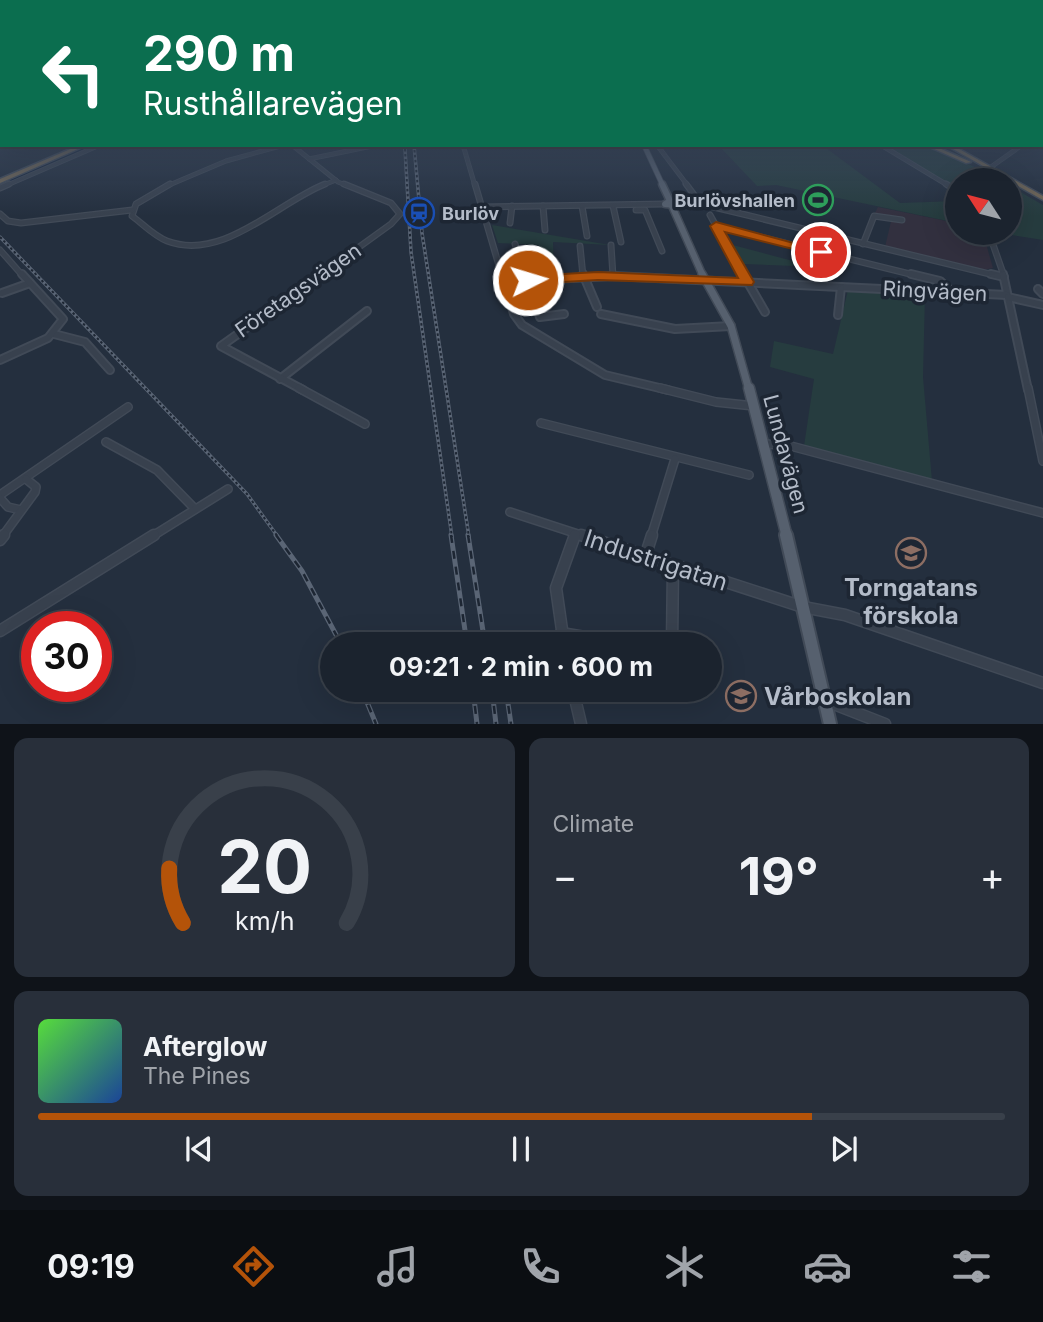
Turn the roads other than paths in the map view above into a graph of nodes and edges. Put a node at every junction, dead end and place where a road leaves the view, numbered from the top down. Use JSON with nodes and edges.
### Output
{"nodes":[{"id":1,"x":69,"y":149,"type":"edge"},
{"id":2,"x":76,"y":149,"type":"edge"},
{"id":3,"x":91,"y":149,"type":"edge"},
{"id":4,"x":268,"y":149,"type":"edge"},
{"id":5,"x":297,"y":149,"type":"edge"},
{"id":6,"x":359,"y":149,"type":"edge"},
{"id":7,"x":464,"y":149,"type":"edge"},
{"id":8,"x":645,"y":149,"type":"edge"},
{"id":9,"x":660,"y":149,"type":"edge"},
{"id":10,"x":887,"y":149,"type":"edge"},
{"id":11,"x":936,"y":149,"type":"edge"},
{"id":12,"x":952,"y":149,"type":"edge"},
{"id":13,"x":953,"y":149,"type":"edge"},
{"id":14,"x":1017,"y":149,"type":"edge"},
{"id":15,"x":309,"y":159,"type":"junction"},
{"id":16,"x":991,"y":167,"type":"dead end"},
{"id":17,"x":978,"y":168,"type":"edge"},
{"id":18,"x":984,"y":168,"type":"edge"},
{"id":19,"x":0,"y":179,"type":"edge"},
{"id":20,"x":336,"y":180,"type":"junction"},
{"id":21,"x":945,"y":184,"type":"edge"},
{"id":22,"x":0,"y":188,"type":"edge"},
{"id":23,"x":1022,"y":189,"type":"edge"},
{"id":24,"x":1043,"y":200,"type":"edge"},
{"id":25,"x":671,"y":204,"type":"junction"},
{"id":26,"x":701,"y":204,"type":"junction"},
{"id":27,"x":481,"y":206,"type":"junction"},
{"id":28,"x":512,"y":206,"type":"junction"},
{"id":29,"x":543,"y":206,"type":"junction"},
{"id":30,"x":582,"y":206,"type":"junction"},
{"id":31,"x":613,"y":208,"type":"junction"},
{"id":32,"x":132,"y":210,"type":"junction"},
{"id":33,"x":0,"y":214,"type":"edge"},
{"id":34,"x":710,"y":215,"type":"dead end"},
{"id":35,"x":902,"y":220,"type":"dead end"},
{"id":36,"x":510,"y":223,"type":"dead end"},
{"id":37,"x":716,"y":226,"type":"junction"},
{"id":38,"x":545,"y":230,"type":"dead end"},
{"id":39,"x":587,"y":236,"type":"dead end"},
{"id":40,"x":621,"y":242,"type":"dead end"},
{"id":41,"x":515,"y":244,"type":"dead end"},
{"id":42,"x":863,"y":244,"type":"junction"},
{"id":43,"x":611,"y":245,"type":"dead end"},
{"id":44,"x":993,"y":245,"type":"edge"},
{"id":45,"x":580,"y":246,"type":"dead end"},
{"id":46,"x":0,"y":250,"type":"edge"},
{"id":47,"x":662,"y":251,"type":"dead end"},
{"id":48,"x":583,"y":276,"type":"junction"},
{"id":49,"x":613,"y":276,"type":"junction"},
{"id":50,"x":1004,"y":277,"type":"junction"},
{"id":51,"x":528,"y":280,"type":"junction"},
{"id":52,"x":705,"y":281,"type":"junction"},
{"id":53,"x":747,"y":282,"type":"junction"},
{"id":54,"x":30,"y":283,"type":"junction"},
{"id":55,"x":841,"y":287,"type":"junction"},
{"id":56,"x":953,"y":292,"type":"junction"},
{"id":57,"x":2,"y":293,"type":"edge"},
{"id":58,"x":1007,"y":296,"type":"junction"},
{"id":59,"x":1043,"y":305,"type":"edge"},
{"id":60,"x":367,"y":311,"type":"dead end"},
{"id":61,"x":765,"y":312,"type":"dead end"},
{"id":62,"x":564,"y":314,"type":"dead end"},
{"id":63,"x":838,"y":315,"type":"dead end"},
{"id":64,"x":731,"y":326,"type":"junction"},
{"id":65,"x":54,"y":334,"type":"junction"},
{"id":66,"x":0,"y":360,"type":"edge"},
{"id":67,"x":110,"y":370,"type":"dead end"},
{"id":68,"x":279,"y":379,"type":"junction"},
{"id":69,"x":754,"y":406,"type":"junction"},
{"id":70,"x":128,"y":407,"type":"dead end"},
{"id":71,"x":541,"y":423,"type":"dead end"},
{"id":72,"x":365,"y":424,"type":"dead end"},
{"id":73,"x":106,"y":442,"type":"dead end"},
{"id":74,"x":765,"y":443,"type":"junction"},
{"id":75,"x":675,"y":459,"type":"junction"},
{"id":76,"x":1043,"y":461,"type":"edge"},
{"id":77,"x":749,"y":475,"type":"dead end"},
{"id":78,"x":26,"y":479,"type":"junction"},
{"id":79,"x":228,"y":489,"type":"dead end"},
{"id":80,"x":1,"y":500,"type":"edge"},
{"id":81,"x":195,"y":509,"type":"junction"},
{"id":82,"x":21,"y":510,"type":"junction"},
{"id":83,"x":510,"y":512,"type":"dead end"},
{"id":84,"x":1043,"y":513,"type":"edge"},
{"id":85,"x":575,"y":534,"type":"junction"},
{"id":86,"x":0,"y":540,"type":"edge"},
{"id":87,"x":645,"y":557,"type":"junction"},
{"id":88,"x":673,"y":566,"type":"junction"},
{"id":89,"x":803,"y":607,"type":"junction"},
{"id":90,"x":0,"y":631,"type":"edge"},
{"id":91,"x":561,"y":632,"type":"edge"},
{"id":92,"x":672,"y":632,"type":"edge"},
{"id":93,"x":1043,"y":683,"type":"edge"},
{"id":94,"x":824,"y":700,"type":"junction"},
{"id":95,"x":576,"y":702,"type":"edge"},
{"id":96,"x":581,"y":723,"type":"edge"},
{"id":97,"x":830,"y":723,"type":"edge"},
{"id":98,"x":885,"y":723,"type":"edge"}],
"edges":[{"from":1,"to":19,"type":"highway"},
{"from":2,"to":19,"type":"highway"},
{"from":3,"to":22,"type":"street"},
{"from":4,"to":32,"type":"street"},
{"from":5,"to":15,"type":"street","name":"Företagsvägen"},
{"from":6,"to":15,"type":"street"},
{"from":7,"to":27,"type":"street"},
{"from":8,"to":25,"type":"main road","name":"Lundavägen"},
{"from":9,"to":26,"type":"street"},
{"from":10,"to":21,"type":"street"},
{"from":11,"to":17,"type":"highway"},
{"from":12,"to":18,"type":"highway"},
{"from":13,"to":24,"type":"highway"},
{"from":14,"to":16,"type":"street"},
{"from":15,"to":20,"type":"street","name":"Företagsvägen"},
{"from":20,"to":32,"type":"street"},
{"from":20,"to":68,"type":"street","name":"Företagsvägen"},
{"from":23,"to":24,"type":"highway"},
{"from":25,"to":26,"type":"street"},
{"from":25,"to":31,"type":"street"},
{"from":25,"to":52,"type":"main road","name":"Lundavägen"},
{"from":26,"to":42,"type":"street"},
{"from":27,"to":28,"type":"street"},
{"from":27,"to":69,"type":"street"},
{"from":28,"to":29,"type":"street"},
{"from":28,"to":36,"type":"street"},
{"from":29,"to":30,"type":"street"},
{"from":29,"to":38,"type":"street"},
{"from":30,"to":31,"type":"street"},
{"from":30,"to":39,"type":"street"},
{"from":31,"to":40,"type":"street"},
{"from":31,"to":47,"type":"street"},
{"from":32,"to":33,"type":"street"},
{"from":34,"to":37,"type":"street"},
{"from":35,"to":42,"type":"street"},
{"from":37,"to":53,"type":"street"},
{"from":37,"to":56,"type":"street"},
{"from":41,"to":51,"type":"street"},
{"from":42,"to":50,"type":"street"},
{"from":43,"to":49,"type":"street"},
{"from":44,"to":50,"type":"street"},
{"from":45,"to":48,"type":"street"},
{"from":46,"to":54,"type":"street"},
{"from":48,"to":49,"type":"street","name":"Ringvägen"},
{"from":48,"to":51,"type":"street","name":"Ringvägen"},
{"from":48,"to":64,"type":"street"},
{"from":49,"to":52,"type":"street","name":"Ringvägen"},
{"from":50,"to":58,"type":"street"},
{"from":51,"to":62,"type":"street"},
{"from":52,"to":53,"type":"street","name":"Ringvägen"},
{"from":52,"to":64,"type":"main road","name":"Lundavägen"},
{"from":53,"to":55,"type":"street","name":"Ringvägen"},
{"from":53,"to":61,"type":"street"},
{"from":54,"to":57,"type":"street"},
{"from":54,"to":65,"type":"street"},
{"from":55,"to":56,"type":"street","name":"Ringvägen"},
{"from":55,"to":63,"type":"street"},
{"from":56,"to":58,"type":"street","name":"Ringvägen"},
{"from":58,"to":59,"type":"street","name":"Ringvägen"},
{"from":58,"to":76,"type":"street"},
{"from":60,"to":68,"type":"street"},
{"from":64,"to":69,"type":"main road","name":"Lundavägen"},
{"from":65,"to":66,"type":"street"},
{"from":65,"to":67,"type":"street"},
{"from":68,"to":72,"type":"street","name":"Företagsvägen"},
{"from":69,"to":74,"type":"main road","name":"Lundavägen"},
{"from":70,"to":78,"type":"street"},
{"from":71,"to":75,"type":"street"},
{"from":73,"to":81,"type":"street"},
{"from":74,"to":84,"type":"street"},
{"from":74,"to":89,"type":"main road","name":"Lundavägen"},
{"from":75,"to":77,"type":"street"},
{"from":75,"to":87,"type":"street"},
{"from":78,"to":80,"type":"street"},
{"from":78,"to":82,"type":"street"},
{"from":79,"to":81,"type":"street"},
{"from":80,"to":82,"type":"street"},
{"from":81,"to":90,"type":"street"},
{"from":82,"to":86,"type":"street"},
{"from":83,"to":85,"type":"street","name":"Industrigatan"},
{"from":85,"to":87,"type":"street","name":"Industrigatan"},
{"from":85,"to":91,"type":"street"},
{"from":87,"to":88,"type":"street","name":"Industrigatan"},
{"from":88,"to":89,"type":"street","name":"Industrigatan"},
{"from":88,"to":92,"type":"street"},
{"from":89,"to":93,"type":"street","name":"Industrigatan"},
{"from":89,"to":94,"type":"main road","name":"Lundavägen"},
{"from":94,"to":97,"type":"main road","name":"Lundavägen"},
{"from":94,"to":98,"type":"street"},
{"from":95,"to":96,"type":"street"}]}
